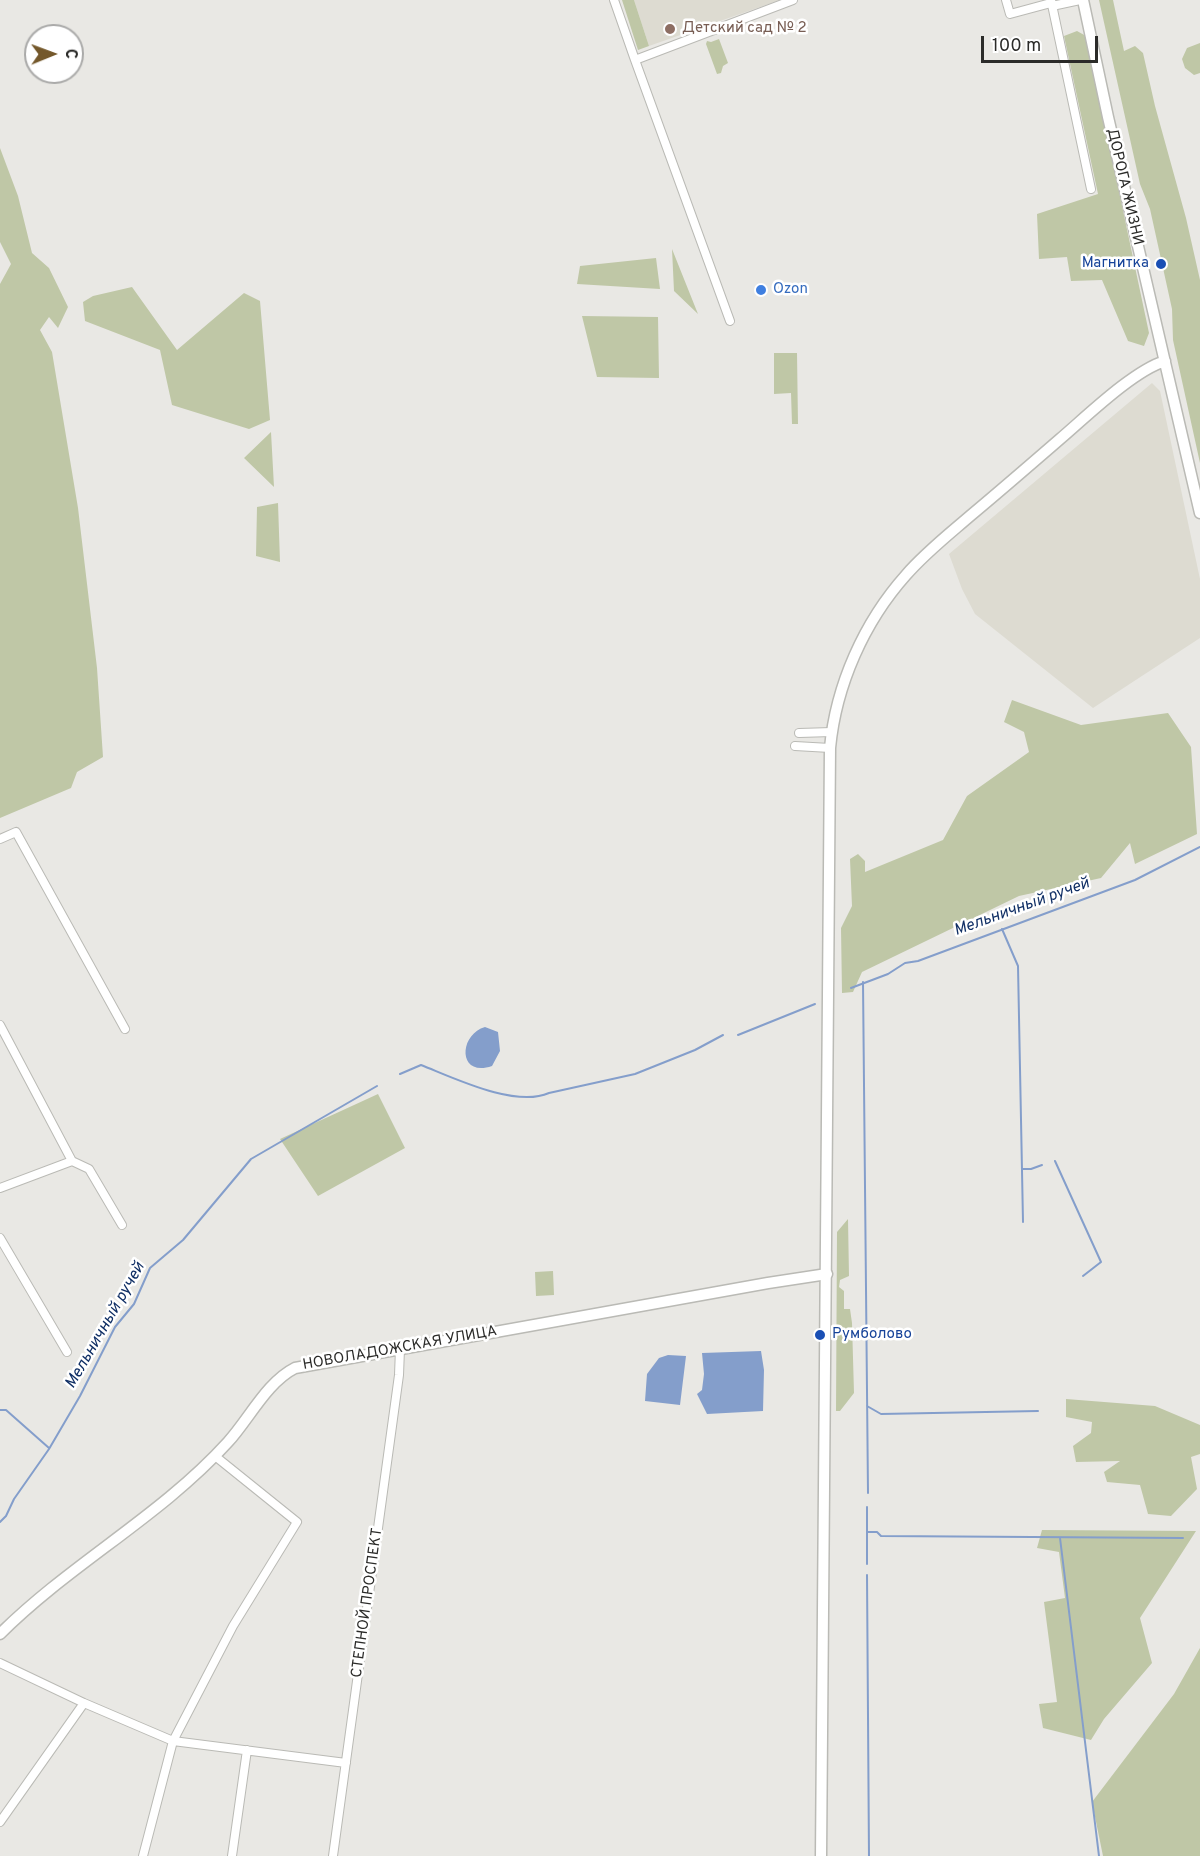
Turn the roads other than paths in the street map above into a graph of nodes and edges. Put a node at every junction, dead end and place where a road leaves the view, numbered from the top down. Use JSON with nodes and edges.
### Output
{"nodes":[{"id":1,"x":614,"y":0,"type":"edge"},
{"id":2,"x":792,"y":0,"type":"edge"},
{"id":3,"x":1006,"y":0,"type":"edge"},
{"id":4,"x":1081,"y":0,"type":"edge"},
{"id":5,"x":1051,"y":3,"type":"edge"},
{"id":6,"x":635,"y":60,"type":"junction"},
{"id":7,"x":1091,"y":189,"type":"dead end"},
{"id":8,"x":730,"y":321,"type":"dead end"},
{"id":9,"x":1165,"y":361,"type":"junction"},
{"id":10,"x":1200,"y":513,"type":"edge"},
{"id":11,"x":832,"y":732,"type":"junction"},
{"id":12,"x":799,"y":733,"type":"dead end"},
{"id":13,"x":795,"y":746,"type":"dead end"},
{"id":14,"x":830,"y":748,"type":"junction"},
{"id":15,"x":0,"y":839,"type":"edge"},
{"id":16,"x":0,"y":1025,"type":"edge"},
{"id":17,"x":126,"y":1029,"type":"dead end"},
{"id":18,"x":72,"y":1161,"type":"junction"},
{"id":19,"x":0,"y":1188,"type":"edge"},
{"id":20,"x":122,"y":1225,"type":"dead end"},
{"id":21,"x":0,"y":1239,"type":"edge"},
{"id":22,"x":827,"y":1274,"type":"junction"},
{"id":23,"x":400,"y":1349,"type":"junction"},
{"id":24,"x":67,"y":1352,"type":"dead end"},
{"id":25,"x":215,"y":1456,"type":"junction"},
{"id":26,"x":0,"y":1634,"type":"edge"},
{"id":27,"x":0,"y":1663,"type":"edge"},
{"id":28,"x":84,"y":1703,"type":"junction"},
{"id":29,"x":173,"y":1741,"type":"junction"},
{"id":30,"x":247,"y":1750,"type":"junction"},
{"id":31,"x":346,"y":1763,"type":"junction"},
{"id":32,"x":0,"y":1822,"type":"edge"},
{"id":33,"x":143,"y":1856,"type":"edge"},
{"id":34,"x":232,"y":1856,"type":"edge"},
{"id":35,"x":333,"y":1856,"type":"edge"},
{"id":36,"x":821,"y":1856,"type":"edge"}],
"edges":[{"from":1,"to":6,"type":"street"},
{"from":2,"to":6,"type":"street"},
{"from":3,"to":5,"type":"street"},
{"from":4,"to":5,"type":"street"},
{"from":4,"to":9,"type":"main road","name":"ДОРОГА ЖИЗНИ"},
{"from":5,"to":7,"type":"street"},
{"from":6,"to":8,"type":"street"},
{"from":9,"to":10,"type":"main road","name":"ДОРОГА ЖИЗНИ"},
{"from":9,"to":11,"type":"main road"},
{"from":11,"to":12,"type":"street"},
{"from":11,"to":14,"type":"main road"},
{"from":13,"to":14,"type":"street"},
{"from":14,"to":22,"type":"main road"},
{"from":15,"to":17,"type":"street"},
{"from":16,"to":18,"type":"street"},
{"from":18,"to":19,"type":"street"},
{"from":18,"to":20,"type":"street"},
{"from":21,"to":24,"type":"street"},
{"from":22,"to":23,"type":"main road","name":"НОВОЛАДОЖСКАЯ УЛИЦА"},
{"from":22,"to":36,"type":"main road"},
{"from":23,"to":25,"type":"main road","name":"НОВОЛАДОЖСКАЯ УЛИЦА"},
{"from":23,"to":31,"type":"street","name":"СТЕПНОЙ ПРОСПЕКТ"},
{"from":25,"to":26,"type":"main road","name":"НОВОЛАДОЖСКАЯ УЛИЦА"},
{"from":25,"to":29,"type":"street"},
{"from":27,"to":28,"type":"street"},
{"from":28,"to":29,"type":"street"},
{"from":28,"to":32,"type":"street"},
{"from":29,"to":30,"type":"street"},
{"from":29,"to":33,"type":"street"},
{"from":30,"to":31,"type":"street"},
{"from":30,"to":34,"type":"street"},
{"from":31,"to":35,"type":"street","name":"СТЕПНОЙ ПРОСПЕКТ"}]}
